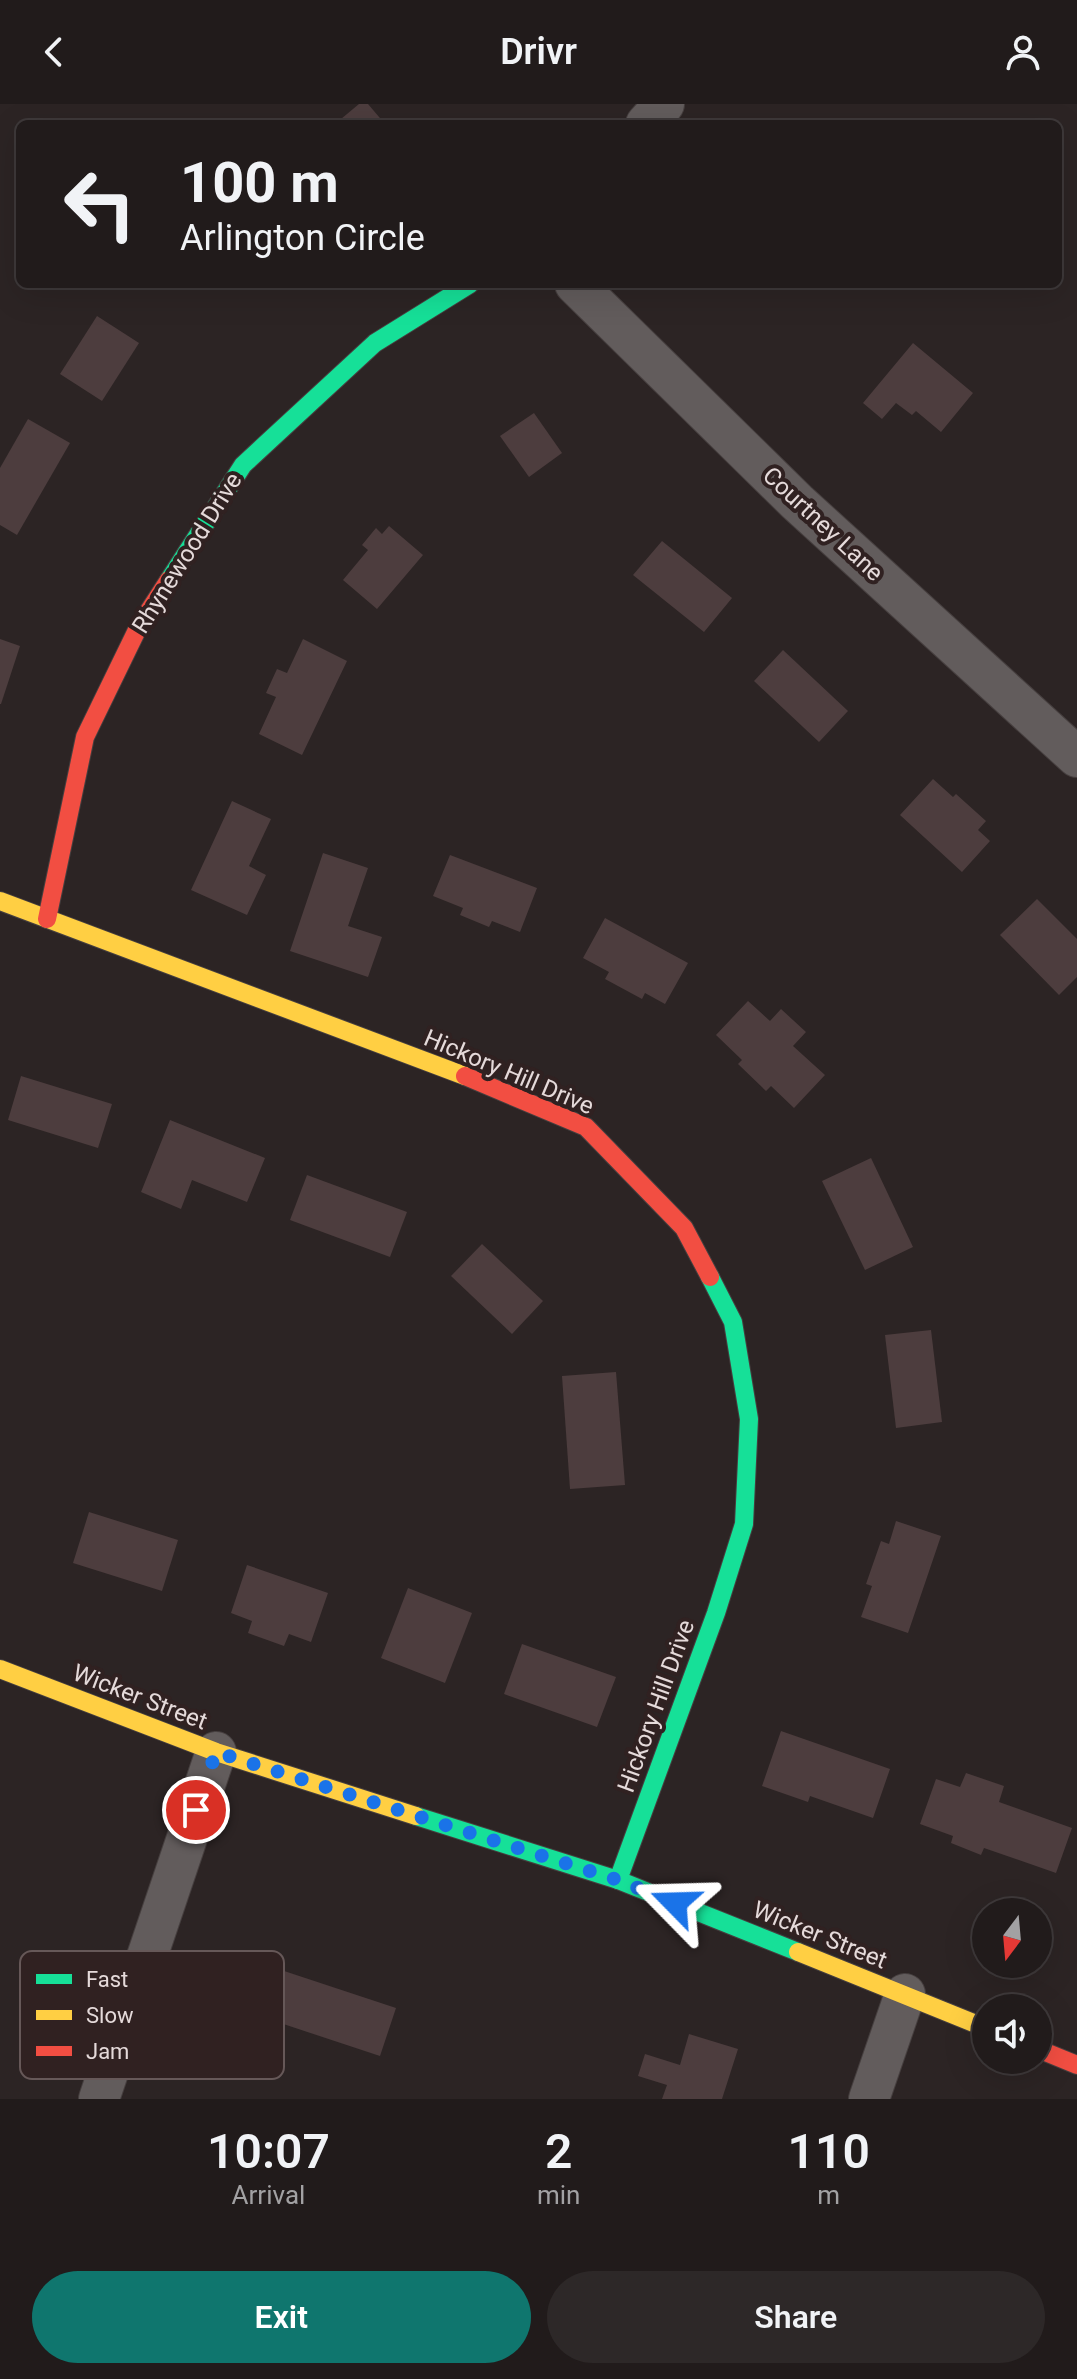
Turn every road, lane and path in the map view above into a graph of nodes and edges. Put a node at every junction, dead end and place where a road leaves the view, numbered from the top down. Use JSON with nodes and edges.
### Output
{"nodes":[{"id":1,"x":664,"y":104,"type":"edge"},
{"id":2,"x":650,"y":120,"type":"edge"},
{"id":3,"x":464,"y":288,"type":"edge"},
{"id":4,"x":579,"y":288,"type":"edge"},
{"id":5,"x":1077,"y":757,"type":"edge"},
{"id":6,"x":0,"y":901,"type":"edge"},
{"id":7,"x":47,"y":919,"type":"junction"},
{"id":8,"x":0,"y":1669,"type":"edge"},
{"id":9,"x":216,"y":1752,"type":"junction"},
{"id":10,"x":618,"y":1880,"type":"junction"},
{"id":11,"x":149,"y":1951,"type":"edge"},
{"id":12,"x":905,"y":1994,"type":"junction"},
{"id":13,"x":972,"y":2022,"type":"edge"},
{"id":14,"x":1052,"y":2055,"type":"edge"},
{"id":15,"x":1077,"y":2065,"type":"edge"},
{"id":16,"x":106,"y":2079,"type":"edge"},
{"id":17,"x":99,"y":2099,"type":"edge"},
{"id":18,"x":869,"y":2099,"type":"edge"}],
"edges":[{"from":1,"to":2,"type":"street"},
{"from":3,"to":7,"type":"street","name":"Rhynewood Drive"},
{"from":4,"to":5,"type":"street","name":"Courtney Lane"},
{"from":6,"to":7,"type":"street","name":"Hickory Hill Drive"},
{"from":7,"to":10,"type":"street","name":"Hickory Hill Drive"},
{"from":8,"to":9,"type":"street","name":"Wicker Street"},
{"from":9,"to":10,"type":"street","name":"Wicker Street"},
{"from":9,"to":11,"type":"street"},
{"from":10,"to":12,"type":"street","name":"Wicker Street"},
{"from":12,"to":13,"type":"street","name":"Wicker Street"},
{"from":12,"to":18,"type":"street"},
{"from":14,"to":15,"type":"street"},
{"from":16,"to":17,"type":"street"}]}
